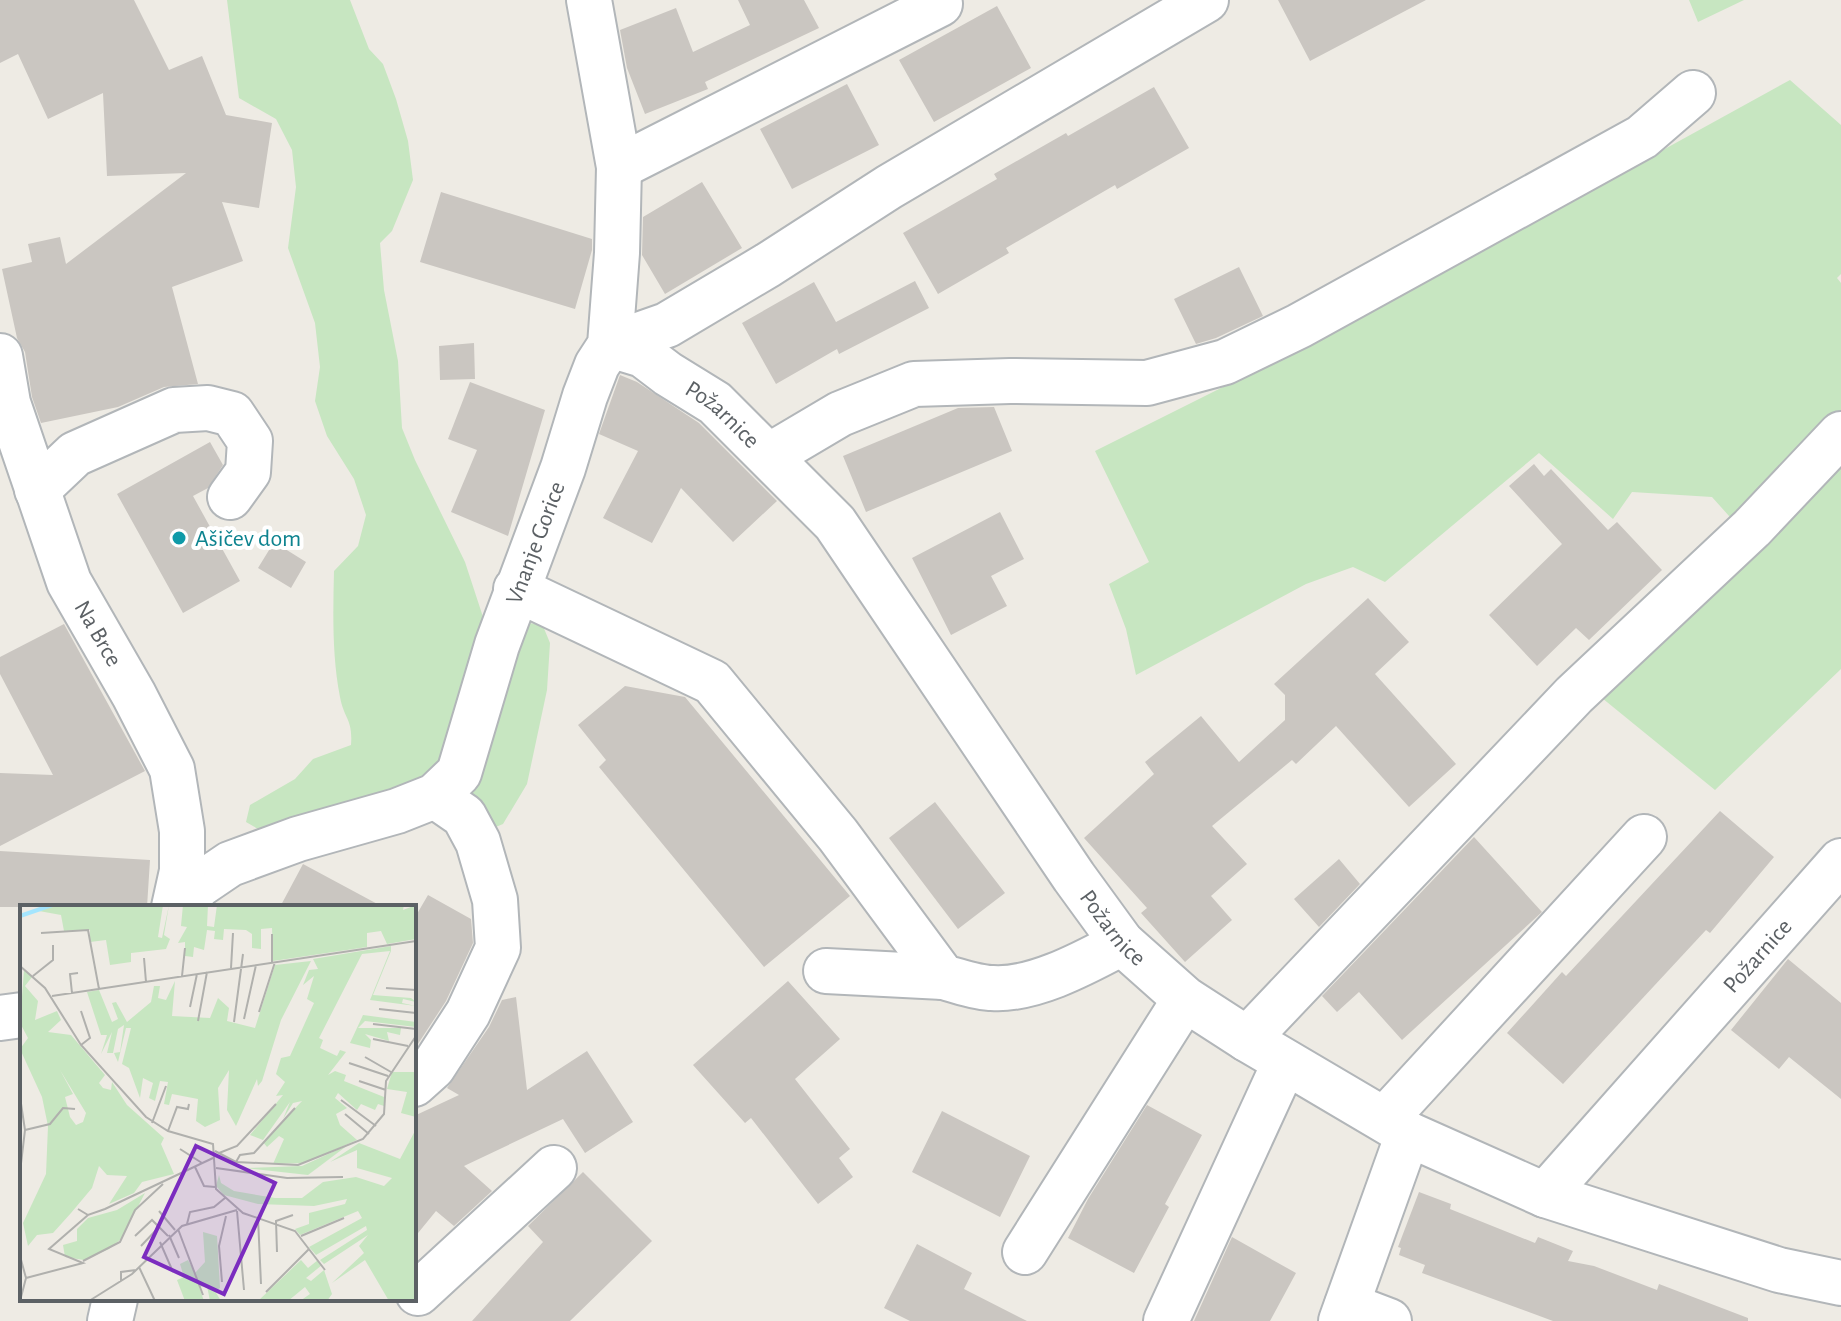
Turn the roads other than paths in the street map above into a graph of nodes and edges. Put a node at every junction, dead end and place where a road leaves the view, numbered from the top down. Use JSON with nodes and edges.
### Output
{"nodes":[{"id":1,"x":1206,"y":0,"type":"edge"},
{"id":2,"x":597,"y":3,"type":"edge"},
{"id":3,"x":940,"y":4,"type":"dead end"},
{"id":4,"x":1693,"y":93,"type":"dead end"},
{"id":5,"x":619,"y":167,"type":"junction"},
{"id":6,"x":610,"y":345,"type":"junction"},
{"id":7,"x":0,"y":356,"type":"edge"},
{"id":8,"x":1841,"y":434,"type":"edge"},
{"id":9,"x":769,"y":456,"type":"junction"},
{"id":10,"x":37,"y":490,"type":"junction"},
{"id":11,"x":230,"y":497,"type":"dead end"},
{"id":12,"x":516,"y":589,"type":"junction"},
{"id":13,"x":435,"y":796,"type":"junction"},
{"id":14,"x":1644,"y":837,"type":"dead end"},
{"id":15,"x":1841,"y":861,"type":"edge"},
{"id":16,"x":176,"y":905,"type":"edge"},
{"id":17,"x":178,"y":905,"type":"edge"},
{"id":18,"x":1122,"y":943,"type":"junction"},
{"id":19,"x":826,"y":971,"type":"dead end"},
{"id":20,"x":943,"y":977,"type":"junction"},
{"id":21,"x":1185,"y":999,"type":"junction"},
{"id":22,"x":20,"y":1015,"type":"edge"},
{"id":23,"x":0,"y":1018,"type":"edge"},
{"id":24,"x":1247,"y":1039,"type":"junction"},
{"id":25,"x":1285,"y":1062,"type":"junction"},
{"id":26,"x":416,"y":1082,"type":"edge"},
{"id":27,"x":1396,"y":1126,"type":"junction"},
{"id":28,"x":554,"y":1168,"type":"dead end"},
{"id":29,"x":1545,"y":1195,"type":"junction"},
{"id":30,"x":1025,"y":1252,"type":"dead end"},
{"id":31,"x":1841,"y":1283,"type":"edge"},
{"id":32,"x":115,"y":1301,"type":"edge"},
{"id":33,"x":425,"y":1301,"type":"edge"},
{"id":34,"x":1344,"y":1313,"type":"edge"},
{"id":35,"x":110,"y":1321,"type":"edge"},
{"id":36,"x":1166,"y":1321,"type":"edge"},
{"id":37,"x":1389,"y":1321,"type":"edge"}],
"edges":[{"from":1,"to":6,"type":"street"},
{"from":2,"to":5,"type":"street","name":"Vnanje Gorice"},
{"from":3,"to":5,"type":"street"},
{"from":4,"to":9,"type":"street"},
{"from":5,"to":6,"type":"street","name":"Vnanje Gorice"},
{"from":6,"to":9,"type":"street","name":"Požarnice"},
{"from":6,"to":12,"type":"street","name":"Vnanje Gorice"},
{"from":7,"to":10,"type":"street","name":"Na Brce"},
{"from":8,"to":24,"type":"street"},
{"from":9,"to":18,"type":"street","name":"Požarnice"},
{"from":10,"to":11,"type":"street"},
{"from":10,"to":16,"type":"street","name":"Na Brce"},
{"from":12,"to":13,"type":"street","name":"Vnanje Gorice"},
{"from":12,"to":20,"type":"street"},
{"from":13,"to":17,"type":"street","name":"Vnanje Gorice"},
{"from":13,"to":26,"type":"street"},
{"from":14,"to":27,"type":"street"},
{"from":15,"to":29,"type":"street","name":"Požarnice"},
{"from":18,"to":20,"type":"street"},
{"from":18,"to":21,"type":"street","name":"Požarnice"},
{"from":19,"to":20,"type":"street"},
{"from":21,"to":24,"type":"street","name":"Požarnice"},
{"from":21,"to":30,"type":"street"},
{"from":22,"to":23,"type":"street"},
{"from":24,"to":25,"type":"street","name":"Požarnice"},
{"from":25,"to":27,"type":"street","name":"Požarnice"},
{"from":25,"to":36,"type":"street"},
{"from":27,"to":29,"type":"street","name":"Požarnice"},
{"from":27,"to":34,"type":"street"},
{"from":28,"to":33,"type":"street"},
{"from":29,"to":31,"type":"street","name":"Požarnice"},
{"from":32,"to":35,"type":"street"},
{"from":34,"to":37,"type":"street"}]}
